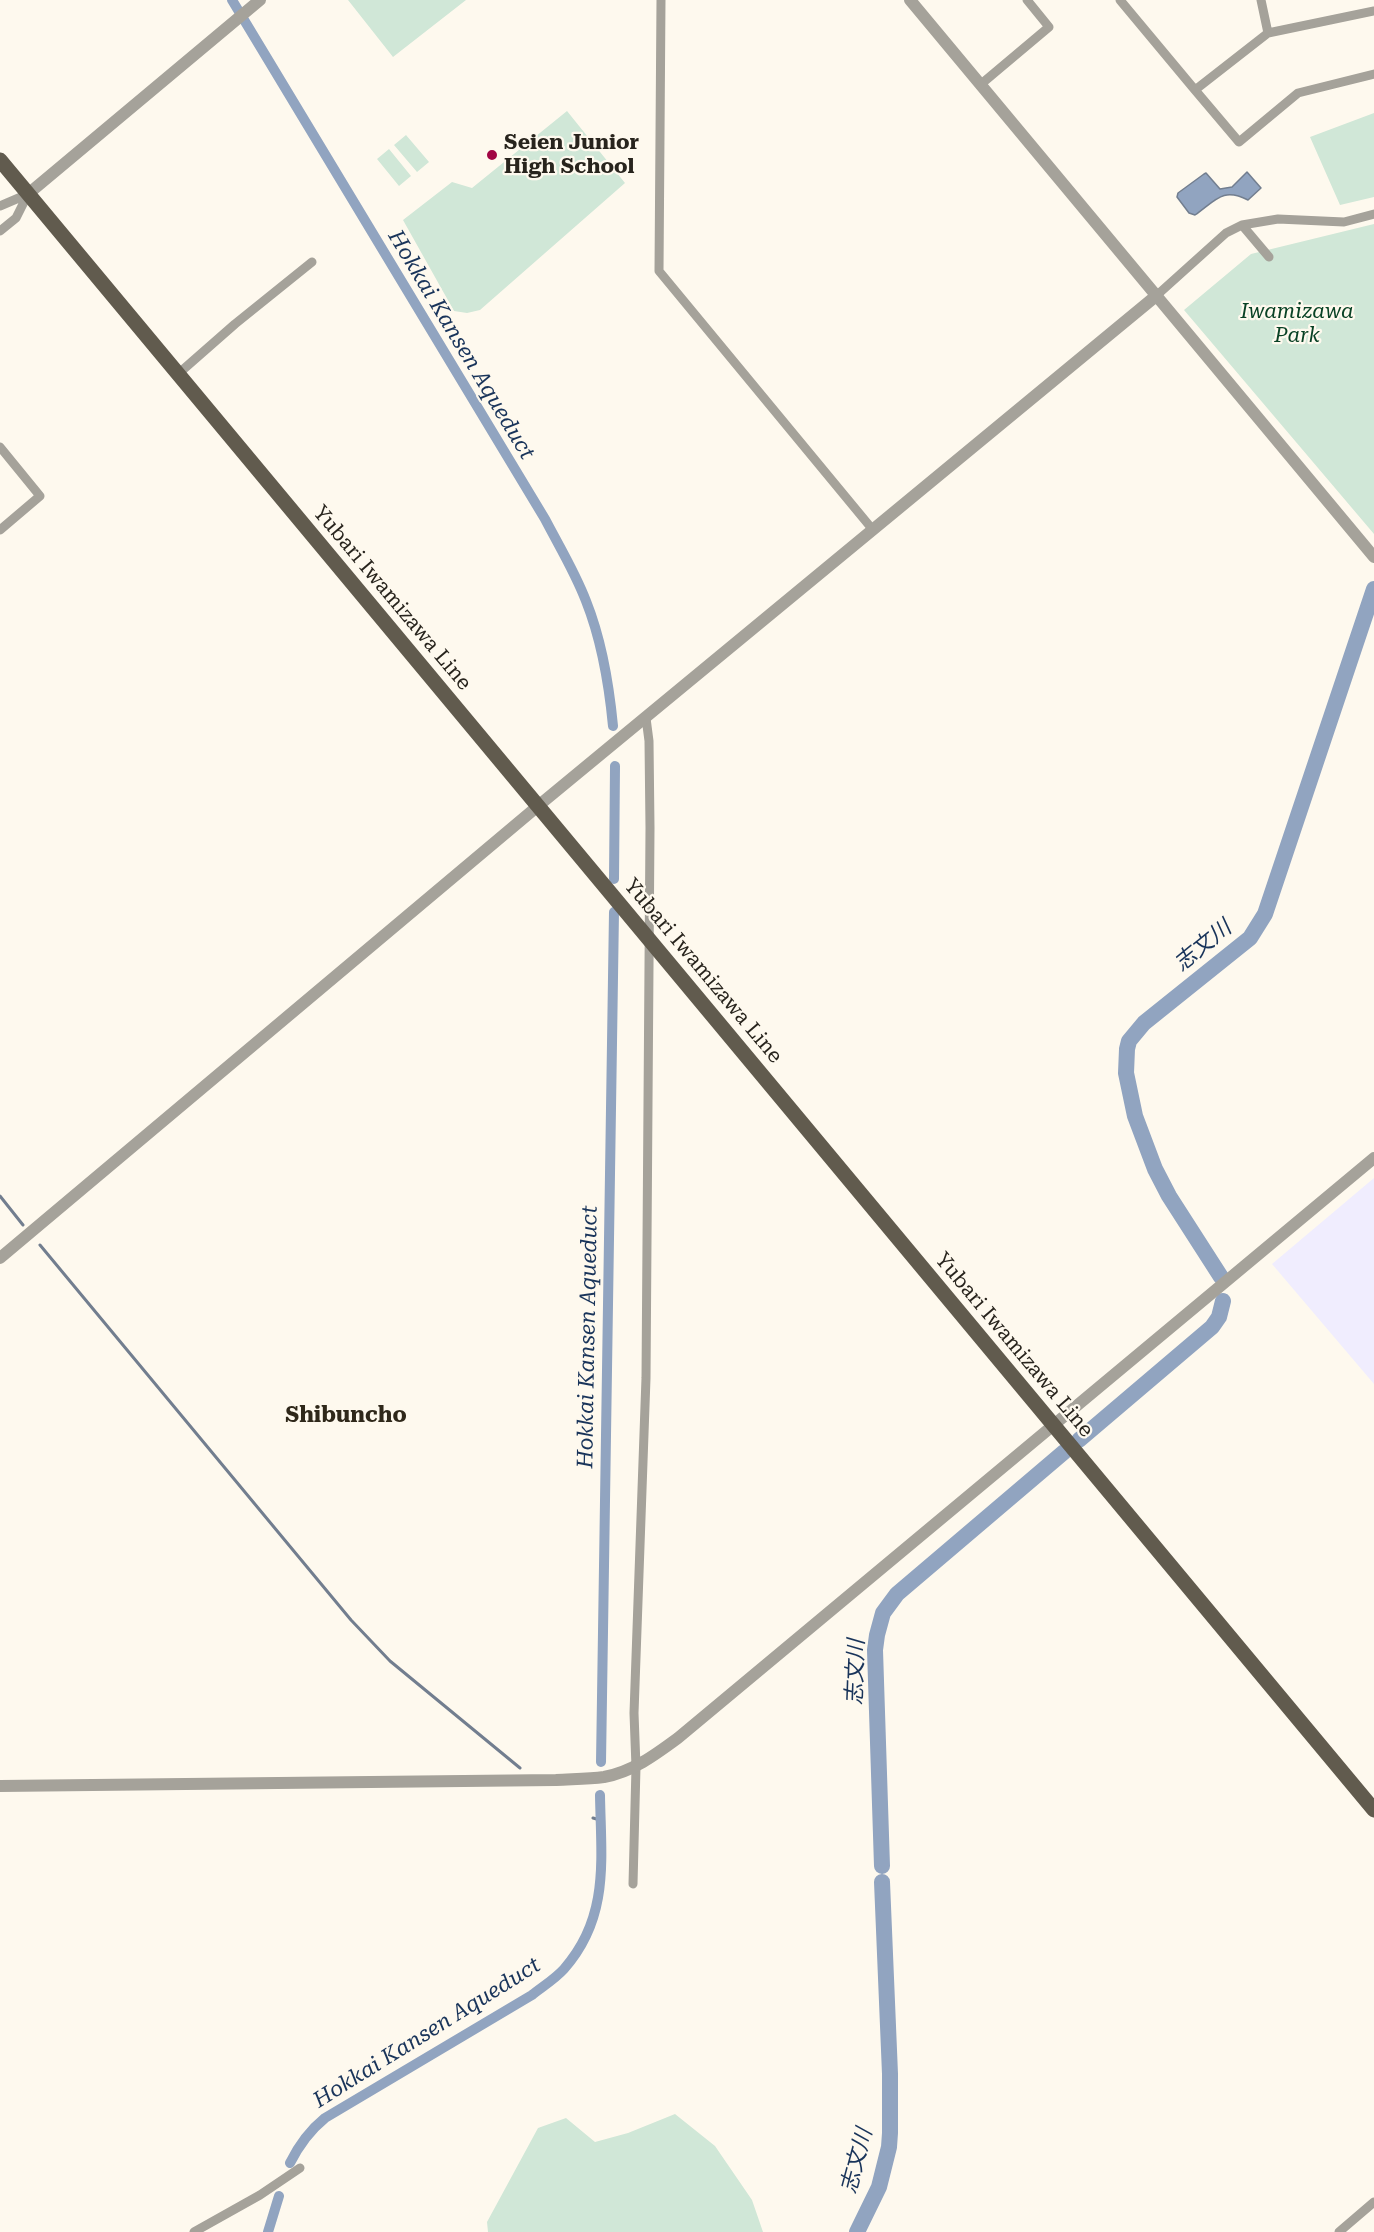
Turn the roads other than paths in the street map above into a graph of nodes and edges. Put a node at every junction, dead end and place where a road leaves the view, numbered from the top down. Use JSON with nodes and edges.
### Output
{"nodes":[{"id":1,"x":260,"y":0,"type":"edge"},
{"id":2,"x":661,"y":0,"type":"edge"},
{"id":3,"x":910,"y":0,"type":"edge"},
{"id":4,"x":1027,"y":0,"type":"edge"},
{"id":5,"x":1120,"y":0,"type":"edge"},
{"id":6,"x":1260,"y":0,"type":"edge"},
{"id":7,"x":1374,"y":11,"type":"edge"},
{"id":8,"x":1268,"y":33,"type":"junction"},
{"id":9,"x":1374,"y":74,"type":"edge"},
{"id":10,"x":981,"y":85,"type":"junction"},
{"id":11,"x":1195,"y":90,"type":"junction"},
{"id":12,"x":0,"y":160,"type":"edge"},
{"id":13,"x":28,"y":194,"type":"junction"},
{"id":14,"x":0,"y":206,"type":"edge"},
{"id":15,"x":1374,"y":214,"type":"edge"},
{"id":16,"x":1242,"y":225,"type":"junction"},
{"id":17,"x":0,"y":231,"type":"edge"},
{"id":18,"x":1269,"y":257,"type":"dead end"},
{"id":19,"x":312,"y":262,"type":"dead end"},
{"id":20,"x":1156,"y":296,"type":"junction"},
{"id":21,"x":178,"y":374,"type":"junction"},
{"id":22,"x":0,"y":447,"type":"edge"},
{"id":23,"x":0,"y":530,"type":"edge"},
{"id":24,"x":873,"y":530,"type":"junction"},
{"id":25,"x":1372,"y":555,"type":"edge"},
{"id":26,"x":646,"y":718,"type":"junction"},
{"id":27,"x":538,"y":806,"type":"junction"},
{"id":28,"x":647,"y":937,"type":"junction"},
{"id":29,"x":1374,"y":1158,"type":"edge"},
{"id":30,"x":0,"y":1258,"type":"edge"},
{"id":31,"x":1054,"y":1425,"type":"junction"},
{"id":32,"x":636,"y":1767,"type":"junction"},
{"id":33,"x":0,"y":1786,"type":"edge"},
{"id":34,"x":1374,"y":1809,"type":"edge"},
{"id":35,"x":633,"y":1884,"type":"dead end"},
{"id":36,"x":300,"y":2168,"type":"dead end"},
{"id":37,"x":1374,"y":2202,"type":"edge"},
{"id":38,"x":194,"y":2232,"type":"edge"},
{"id":39,"x":1339,"y":2232,"type":"edge"}],
"edges":[{"from":1,"to":13,"type":"street"},
{"from":2,"to":24,"type":"street"},
{"from":3,"to":10,"type":"street"},
{"from":4,"to":10,"type":"street"},
{"from":5,"to":11,"type":"street"},
{"from":6,"to":8,"type":"street"},
{"from":7,"to":8,"type":"street"},
{"from":8,"to":11,"type":"street"},
{"from":9,"to":11,"type":"street"},
{"from":10,"to":20,"type":"street"},
{"from":12,"to":13,"type":"main road","name":"Yubari Iwamizawa Line"},
{"from":13,"to":14,"type":"street"},
{"from":13,"to":17,"type":"street"},
{"from":13,"to":21,"type":"main road","name":"Yubari Iwamizawa Line"},
{"from":15,"to":16,"type":"street"},
{"from":16,"to":18,"type":"street"},
{"from":16,"to":20,"type":"street"},
{"from":19,"to":21,"type":"street"},
{"from":20,"to":24,"type":"street"},
{"from":20,"to":25,"type":"street"},
{"from":21,"to":27,"type":"main road","name":"Yubari Iwamizawa Line"},
{"from":22,"to":23,"type":"street"},
{"from":24,"to":26,"type":"street"},
{"from":26,"to":27,"type":"street"},
{"from":26,"to":28,"type":"street"},
{"from":27,"to":28,"type":"main road","name":"Yubari Iwamizawa Line"},
{"from":27,"to":30,"type":"street"},
{"from":28,"to":31,"type":"main road","name":"Yubari Iwamizawa Line"},
{"from":28,"to":32,"type":"street"},
{"from":29,"to":31,"type":"street"},
{"from":31,"to":32,"type":"street"},
{"from":31,"to":34,"type":"main road","name":"Yubari Iwamizawa Line"},
{"from":32,"to":33,"type":"street"},
{"from":32,"to":35,"type":"street"},
{"from":36,"to":38,"type":"street"},
{"from":37,"to":39,"type":"street"}]}
